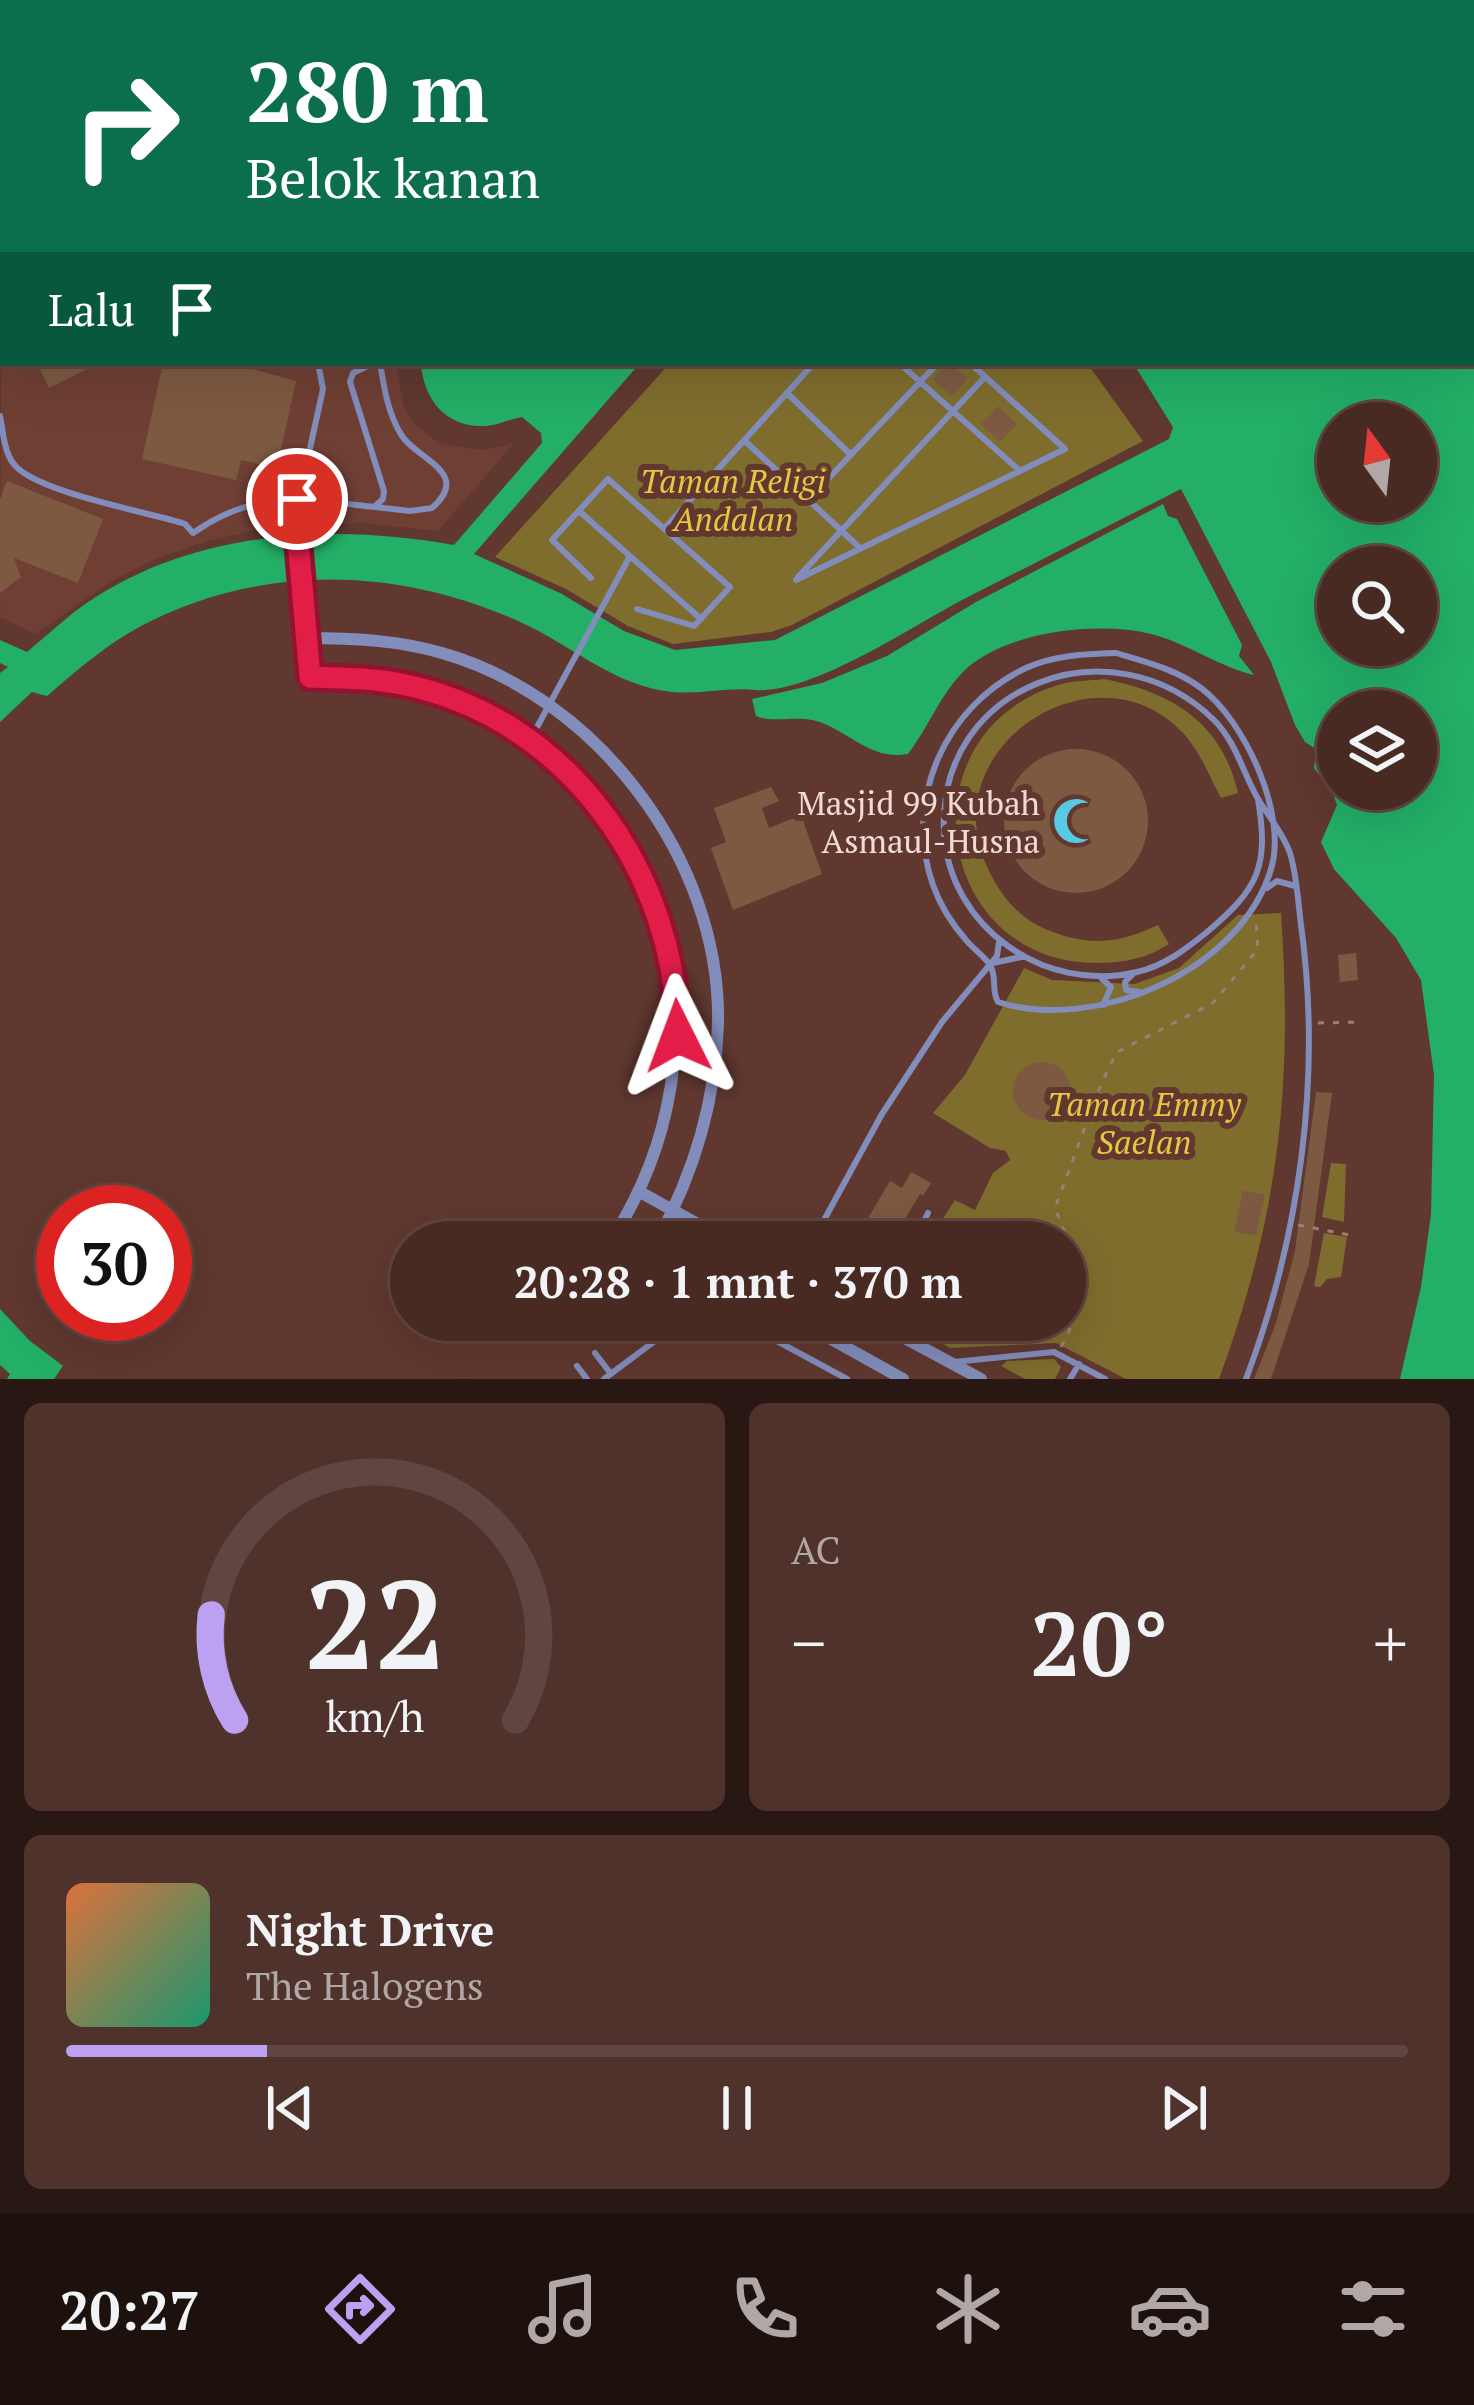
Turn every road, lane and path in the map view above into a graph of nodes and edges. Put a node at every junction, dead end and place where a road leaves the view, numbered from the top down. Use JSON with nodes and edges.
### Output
{"nodes":[{"id":1,"x":319,"y":366,"type":"edge"},
{"id":2,"x":370,"y":366,"type":"edge"},
{"id":3,"x":378,"y":366,"type":"edge"},
{"id":4,"x":811,"y":366,"type":"edge"},
{"id":5,"x":902,"y":366,"type":"edge"},
{"id":6,"x":935,"y":366,"type":"edge"},
{"id":7,"x":973,"y":366,"type":"edge"},
{"id":8,"x":985,"y":376,"type":"junction"},
{"id":9,"x":920,"y":382,"type":"junction"},
{"id":10,"x":787,"y":393,"type":"junction"},
{"id":11,"x":953,"y":411,"type":"junction"},
{"id":12,"x":0,"y":416,"type":"edge"},
{"id":13,"x":744,"y":440,"type":"junction"},
{"id":14,"x":851,"y":454,"type":"junction"},
{"id":15,"x":1020,"y":471,"type":"junction"},
{"id":16,"x":297,"y":499,"type":"junction"},
{"id":17,"x":808,"y":500,"type":"junction"},
{"id":18,"x":374,"y":507,"type":"junction"},
{"id":19,"x":579,"y":511,"type":"junction"},
{"id":20,"x":296,"y":518,"type":"joint"},
{"id":21,"x":664,"y":529,"type":"junction"},
{"id":22,"x":841,"y":531,"type":"junction"},
{"id":23,"x":860,"y":548,"type":"junction"},
{"id":24,"x":630,"y":556,"type":"junction"},
{"id":25,"x":591,"y":578,"type":"dead end"},
{"id":26,"x":637,"y":609,"type":"dead end"},
{"id":27,"x":701,"y":619,"type":"junction"},
{"id":28,"x":306,"y":638,"type":"junction"},
{"id":29,"x":550,"y":704,"type":"junction"},
{"id":30,"x":530,"y":740,"type":"junction"},
{"id":31,"x":1258,"y":799,"type":"junction"},
{"id":32,"x":1272,"y":817,"type":"junction"},
{"id":33,"x":1295,"y":886,"type":"junction"},
{"id":34,"x":1263,"y":890,"type":"junction"},
{"id":35,"x":1254,"y":906,"type":"junction"},
{"id":36,"x":997,"y":937,"type":"junction"},
{"id":37,"x":981,"y":955,"type":"junction"},
{"id":38,"x":997,"y":956,"type":"junction"},
{"id":39,"x":1010,"y":957,"type":"junction"},
{"id":40,"x":1024,"y":957,"type":"junction"},
{"id":41,"x":990,"y":964,"type":"junction"},
{"id":42,"x":1136,"y":972,"type":"junction"},
{"id":43,"x":1097,"y":977,"type":"junction"},
{"id":44,"x":994,"y":978,"type":"junction"},
{"id":45,"x":1142,"y":992,"type":"junction"},
{"id":46,"x":1103,"y":1005,"type":"junction"},
{"id":47,"x":1361,"y":1022,"type":"dead end"},
{"id":48,"x":1310,"y":1024,"type":"junction"},
{"id":49,"x":640,"y":1192,"type":"junction"},
{"id":50,"x":674,"y":1210,"type":"junction"},
{"id":51,"x":928,"y":1213,"type":"dead end"},
{"id":52,"x":623,"y":1221,"type":"edge"},
{"id":53,"x":668,"y":1221,"type":"edge"},
{"id":54,"x":693,"y":1221,"type":"edge"},
{"id":55,"x":823,"y":1221,"type":"edge"},
{"id":56,"x":924,"y":1221,"type":"edge"},
{"id":57,"x":1290,"y":1224,"type":"junction"},
{"id":58,"x":1355,"y":1236,"type":"dead end"},
{"id":59,"x":655,"y":1341,"type":"edge"},
{"id":60,"x":777,"y":1341,"type":"edge"},
{"id":61,"x":835,"y":1341,"type":"edge"},
{"id":62,"x":911,"y":1341,"type":"edge"},
{"id":63,"x":1054,"y":1352,"type":"junction"},
{"id":64,"x":595,"y":1353,"type":"dead end"},
{"id":65,"x":950,"y":1362,"type":"junction"},
{"id":66,"x":1079,"y":1364,"type":"junction"},
{"id":67,"x":577,"y":1366,"type":"dead end"},
{"id":68,"x":608,"y":1377,"type":"edge"},
{"id":69,"x":587,"y":1379,"type":"edge"},
{"id":70,"x":847,"y":1379,"type":"edge"},
{"id":71,"x":903,"y":1379,"type":"edge"},
{"id":72,"x":981,"y":1379,"type":"edge"},
{"id":73,"x":1070,"y":1379,"type":"edge"},
{"id":74,"x":1106,"y":1379,"type":"edge"},
{"id":75,"x":1246,"y":1379,"type":"edge"}],
"edges":[{"from":1,"to":16,"type":"lane"},
{"from":2,"to":18,"type":"lane"},
{"from":3,"to":18,"type":"lane"},
{"from":4,"to":10,"type":"lane"},
{"from":5,"to":9,"type":"lane"},
{"from":6,"to":9,"type":"lane"},
{"from":7,"to":8,"type":"lane"},
{"from":8,"to":11,"type":"lane"},
{"from":8,"to":15,"type":"lane"},
{"from":9,"to":11,"type":"lane"},
{"from":9,"to":14,"type":"lane"},
{"from":10,"to":13,"type":"lane"},
{"from":10,"to":14,"type":"lane"},
{"from":11,"to":15,"type":"lane"},
{"from":11,"to":22,"type":"lane"},
{"from":12,"to":16,"type":"lane"},
{"from":13,"to":17,"type":"lane"},
{"from":13,"to":21,"type":"lane"},
{"from":14,"to":17,"type":"lane"},
{"from":15,"to":23,"type":"lane"},
{"from":16,"to":18,"type":"lane"},
{"from":16,"to":20,"type":"lane"},
{"from":17,"to":22,"type":"lane"},
{"from":19,"to":21,"type":"lane"},
{"from":19,"to":24,"type":"lane"},
{"from":19,"to":25,"type":"lane"},
{"from":20,"to":28,"type":"street"},
{"from":21,"to":27,"type":"lane"},
{"from":22,"to":23,"type":"lane"},
{"from":22,"to":23,"type":"lane"},
{"from":24,"to":27,"type":"lane"},
{"from":24,"to":29,"type":"lane"},
{"from":26,"to":27,"type":"lane"},
{"from":28,"to":29,"type":"street"},
{"from":28,"to":30,"type":"street"},
{"from":29,"to":30,"type":"lane"},
{"from":29,"to":50,"type":"street"},
{"from":30,"to":49,"type":"street"},
{"from":31,"to":32,"type":"lane"},
{"from":31,"to":36,"type":"lane"},
{"from":31,"to":42,"type":"lane"},
{"from":32,"to":33,"type":"lane"},
{"from":32,"to":34,"type":"lane"},
{"from":32,"to":37,"type":"lane"},
{"from":33,"to":34,"type":"lane"},
{"from":33,"to":48,"type":"lane"},
{"from":34,"to":35,"type":"lane"},
{"from":35,"to":45,"type":"lane"},
{"from":35,"to":63,"type":"path"},
{"from":36,"to":38,"type":"lane"},
{"from":36,"to":40,"type":"lane"},
{"from":37,"to":38,"type":"lane"},
{"from":37,"to":41,"type":"lane"},
{"from":38,"to":41,"type":"lane"},
{"from":39,"to":40,"type":"lane"},
{"from":39,"to":41,"type":"lane"},
{"from":39,"to":44,"type":"lane"},
{"from":40,"to":43,"type":"lane"},
{"from":41,"to":44,"type":"lane"},
{"from":41,"to":55,"type":"lane"},
{"from":42,"to":43,"type":"lane"},
{"from":42,"to":45,"type":"lane"},
{"from":43,"to":46,"type":"lane"},
{"from":44,"to":46,"type":"lane"},
{"from":45,"to":46,"type":"lane"},
{"from":47,"to":48,"type":"path"},
{"from":48,"to":57,"type":"lane"},
{"from":49,"to":50,"type":"street"},
{"from":49,"to":52,"type":"street"},
{"from":50,"to":53,"type":"street"},
{"from":50,"to":54,"type":"street"},
{"from":51,"to":56,"type":"lane"},
{"from":57,"to":58,"type":"path"},
{"from":57,"to":75,"type":"lane"},
{"from":59,"to":68,"type":"lane"},
{"from":60,"to":70,"type":"lane"},
{"from":61,"to":71,"type":"street"},
{"from":62,"to":65,"type":"street"},
{"from":63,"to":65,"type":"lane"},
{"from":63,"to":66,"type":"lane"},
{"from":64,"to":68,"type":"lane"},
{"from":65,"to":72,"type":"street"},
{"from":66,"to":73,"type":"lane"},
{"from":66,"to":74,"type":"lane"},
{"from":67,"to":69,"type":"lane"}]}
